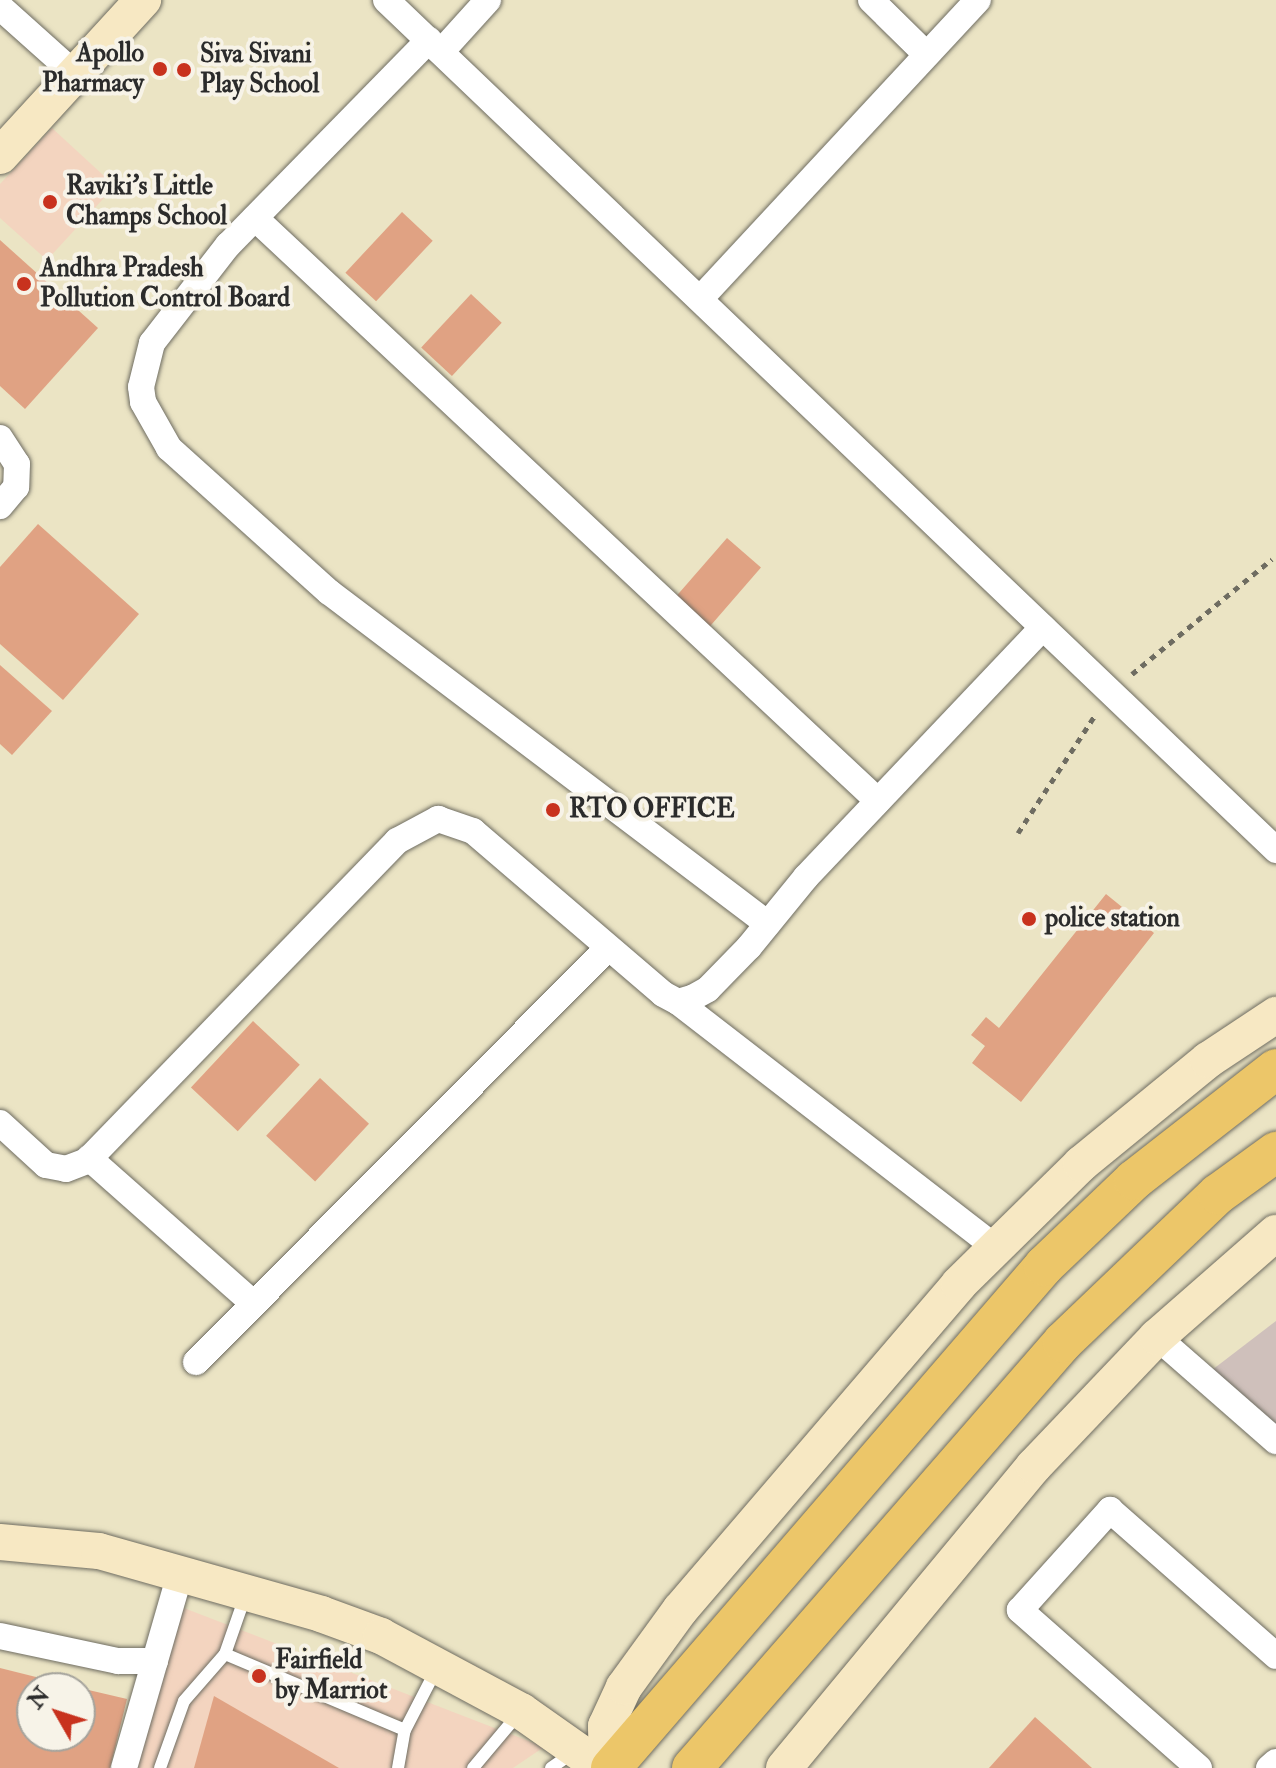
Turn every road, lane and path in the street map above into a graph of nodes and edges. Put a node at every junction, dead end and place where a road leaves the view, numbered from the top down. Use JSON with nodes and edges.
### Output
{"nodes":[{"id":1,"x":143,"y":0,"type":"edge"},
{"id":2,"x":386,"y":0,"type":"edge"},
{"id":3,"x":488,"y":0,"type":"edge"},
{"id":4,"x":871,"y":0,"type":"edge"},
{"id":5,"x":978,"y":0,"type":"edge"},
{"id":6,"x":0,"y":7,"type":"edge"},
{"id":7,"x":435,"y":46,"type":"junction"},
{"id":8,"x":927,"y":55,"type":"junction"},
{"id":9,"x":75,"y":74,"type":"junction"},
{"id":10,"x":0,"y":156,"type":"edge"},
{"id":11,"x":255,"y":218,"type":"junction"},
{"id":12,"x":700,"y":299,"type":"junction"},
{"id":13,"x":0,"y":438,"type":"edge"},
{"id":14,"x":0,"y":506,"type":"edge"},
{"id":15,"x":1272,"y":559,"type":"dead end"},
{"id":16,"x":1043,"y":627,"type":"junction"},
{"id":17,"x":1110,"y":691,"type":"junction"},
{"id":18,"x":878,"y":801,"type":"junction"},
{"id":19,"x":1018,"y":833,"type":"dead end"},
{"id":20,"x":1276,"y":850,"type":"edge"},
{"id":21,"x":768,"y":924,"type":"junction"},
{"id":22,"x":606,"y":950,"type":"junction"},
{"id":23,"x":678,"y":1002,"type":"junction"},
{"id":24,"x":1276,"y":1015,"type":"edge"},
{"id":25,"x":1276,"y":1069,"type":"edge"},
{"id":26,"x":0,"y":1123,"type":"edge"},
{"id":27,"x":1276,"y":1152,"type":"edge"},
{"id":28,"x":89,"y":1158,"type":"junction"},
{"id":29,"x":1276,"y":1233,"type":"edge"},
{"id":30,"x":994,"y":1246,"type":"junction"},
{"id":31,"x":253,"y":1303,"type":"junction"},
{"id":32,"x":1157,"y":1337,"type":"junction"},
{"id":33,"x":196,"y":1362,"type":"dead end"},
{"id":34,"x":1276,"y":1441,"type":"edge"},
{"id":35,"x":0,"y":1542,"type":"edge"},
{"id":36,"x":180,"y":1574,"type":"junction"},
{"id":37,"x":246,"y":1593,"type":"junction"},
{"id":38,"x":0,"y":1636,"type":"edge"},
{"id":39,"x":225,"y":1654,"type":"junction"},
{"id":40,"x":1276,"y":1656,"type":"edge"},
{"id":41,"x":155,"y":1661,"type":"junction"},
{"id":42,"x":438,"y":1667,"type":"junction"},
{"id":43,"x":521,"y":1711,"type":"junction"},
{"id":44,"x":405,"y":1730,"type":"junction"},
{"id":45,"x":1276,"y":1762,"type":"edge"},
{"id":46,"x":600,"y":1763,"type":"edge"},
{"id":47,"x":124,"y":1768,"type":"edge"},
{"id":48,"x":160,"y":1768,"type":"edge"},
{"id":49,"x":398,"y":1768,"type":"edge"},
{"id":50,"x":473,"y":1768,"type":"edge"},
{"id":51,"x":551,"y":1768,"type":"edge"},
{"id":52,"x":692,"y":1768,"type":"edge"},
{"id":53,"x":784,"y":1768,"type":"edge"},
{"id":54,"x":1199,"y":1768,"type":"edge"},
{"id":55,"x":1269,"y":1768,"type":"edge"}],
"edges":[{"from":1,"to":9,"type":"street"},
{"from":2,"to":7,"type":"street"},
{"from":3,"to":7,"type":"street"},
{"from":4,"to":8,"type":"street"},
{"from":5,"to":8,"type":"street"},
{"from":6,"to":9,"type":"street"},
{"from":7,"to":11,"type":"street"},
{"from":7,"to":12,"type":"street"},
{"from":8,"to":12,"type":"street"},
{"from":9,"to":10,"type":"street"},
{"from":11,"to":18,"type":"street"},
{"from":11,"to":21,"type":"street"},
{"from":12,"to":16,"type":"street"},
{"from":13,"to":14,"type":"street"},
{"from":15,"to":17,"type":"path"},
{"from":16,"to":17,"type":"street"},
{"from":16,"to":18,"type":"street"},
{"from":17,"to":19,"type":"path"},
{"from":17,"to":20,"type":"street"},
{"from":18,"to":21,"type":"street"},
{"from":21,"to":23,"type":"street"},
{"from":22,"to":23,"type":"street"},
{"from":22,"to":28,"type":"street"},
{"from":22,"to":31,"type":"street"},
{"from":23,"to":30,"type":"street"},
{"from":24,"to":30,"type":"street"},
{"from":25,"to":46,"type":"main road"},
{"from":26,"to":28,"type":"street"},
{"from":27,"to":52,"type":"main road"},
{"from":28,"to":31,"type":"street"},
{"from":29,"to":32,"type":"street"},
{"from":30,"to":46,"type":"street"},
{"from":31,"to":33,"type":"street"},
{"from":32,"to":34,"type":"street"},
{"from":32,"to":53,"type":"street"},
{"from":35,"to":36,"type":"street"},
{"from":36,"to":37,"type":"street"},
{"from":36,"to":41,"type":"street"},
{"from":37,"to":39,"type":"lane"},
{"from":37,"to":42,"type":"street"},
{"from":38,"to":41,"type":"street"},
{"from":39,"to":44,"type":"lane"},
{"from":39,"to":48,"type":"lane"},
{"from":40,"to":54,"type":"street"},
{"from":41,"to":47,"type":"street"},
{"from":42,"to":43,"type":"street"},
{"from":42,"to":44,"type":"lane"},
{"from":43,"to":46,"type":"street"},
{"from":43,"to":50,"type":"lane"},
{"from":44,"to":49,"type":"lane"},
{"from":45,"to":55,"type":"street"},
{"from":46,"to":51,"type":"lane"}]}
